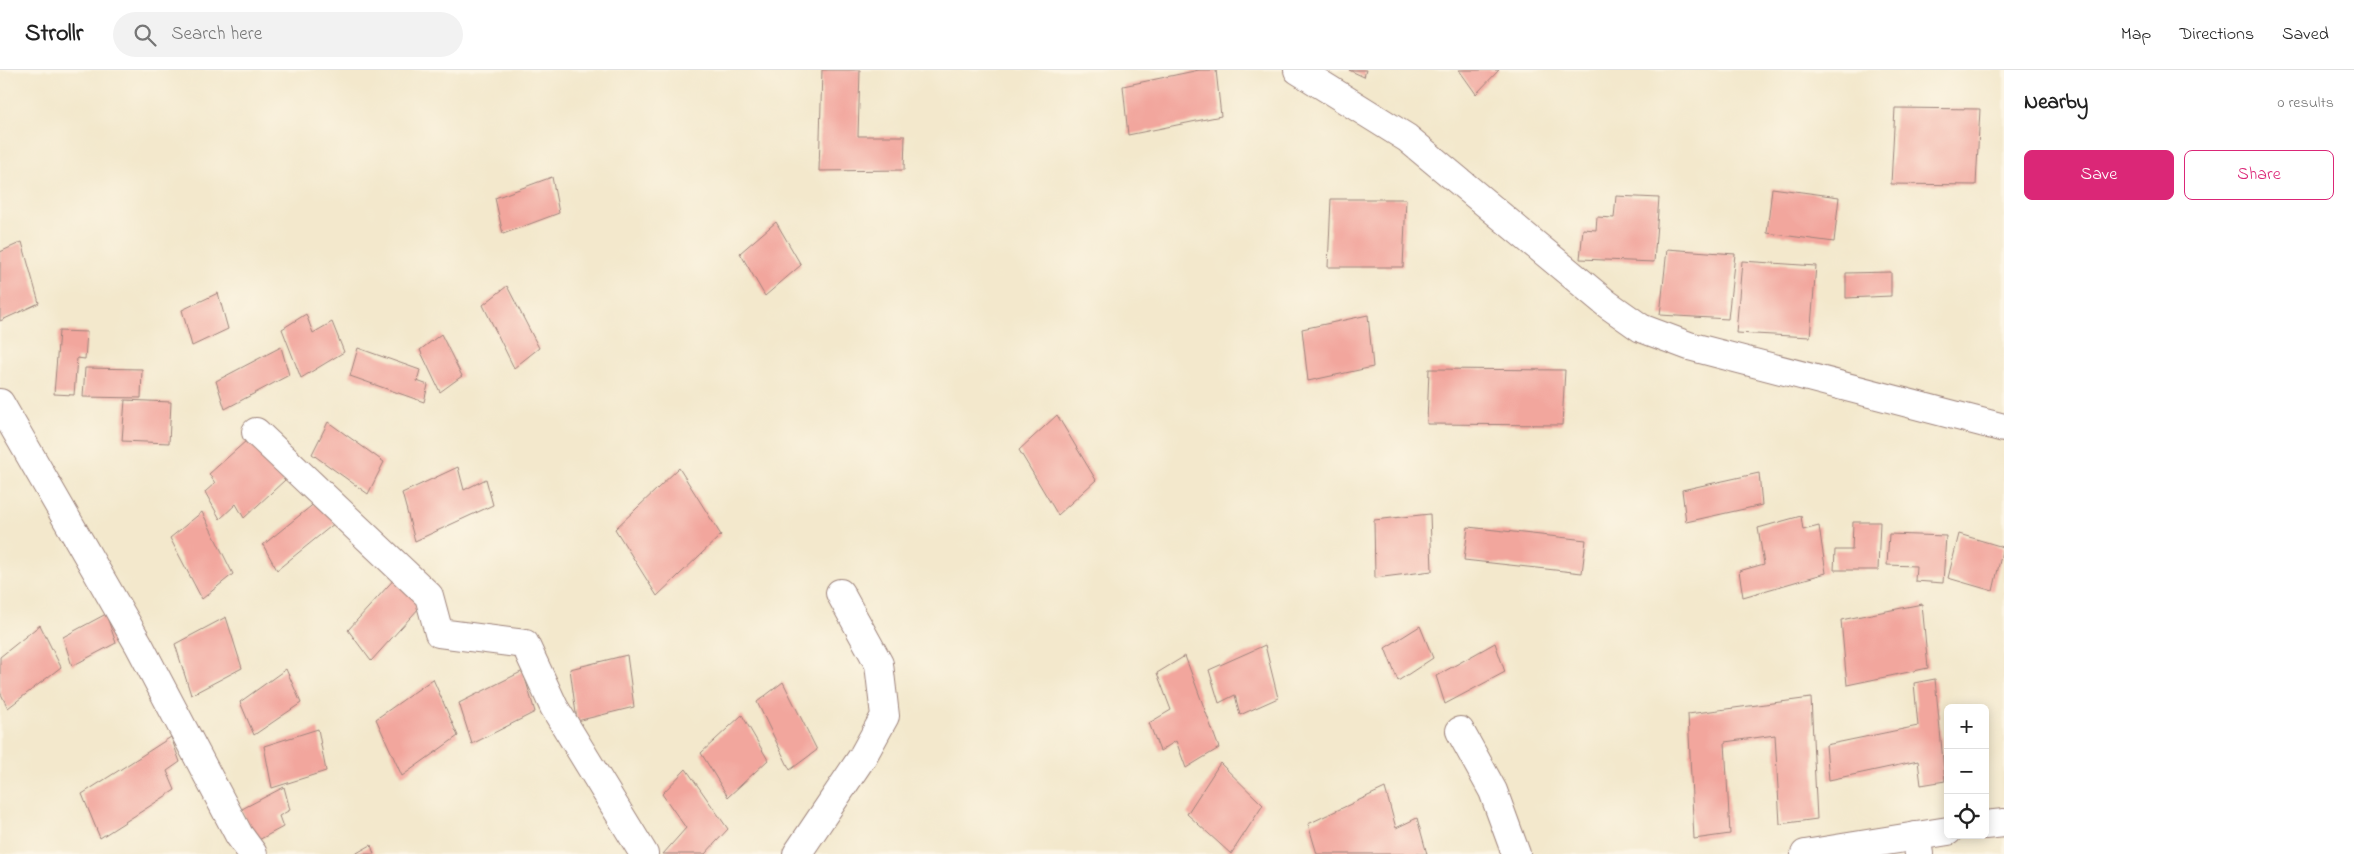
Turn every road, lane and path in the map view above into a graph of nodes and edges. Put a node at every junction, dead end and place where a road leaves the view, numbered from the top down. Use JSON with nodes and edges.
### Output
{"nodes":[{"id":1,"x":1298,"y":70,"type":"edge"},
{"id":2,"x":0,"y":404,"type":"edge"},
{"id":3,"x":2004,"y":428,"type":"edge"},
{"id":4,"x":256,"y":432,"type":"dead end"},
{"id":5,"x":840,"y":593,"type":"dead end"},
{"id":6,"x":1460,"y":731,"type":"dead end"},
{"id":7,"x":2004,"y":822,"type":"edge"},
{"id":8,"x":1989,"y":825,"type":"edge"},
{"id":9,"x":1944,"y":833,"type":"edge"},
{"id":10,"x":1918,"y":845,"type":"edge"},
{"id":11,"x":253,"y":854,"type":"edge"},
{"id":12,"x":644,"y":854,"type":"edge"},
{"id":13,"x":797,"y":854,"type":"edge"},
{"id":14,"x":1516,"y":854,"type":"edge"},
{"id":15,"x":1805,"y":854,"type":"edge"}],
"edges":[{"from":1,"to":3,"type":"main road"},
{"from":2,"to":11,"type":"main road"},
{"from":4,"to":12,"type":"main road"},
{"from":5,"to":13,"type":"main road"},
{"from":6,"to":14,"type":"main road"},
{"from":7,"to":8,"type":"main road"},
{"from":9,"to":10,"type":"main road"},
{"from":10,"to":15,"type":"main road"}]}
